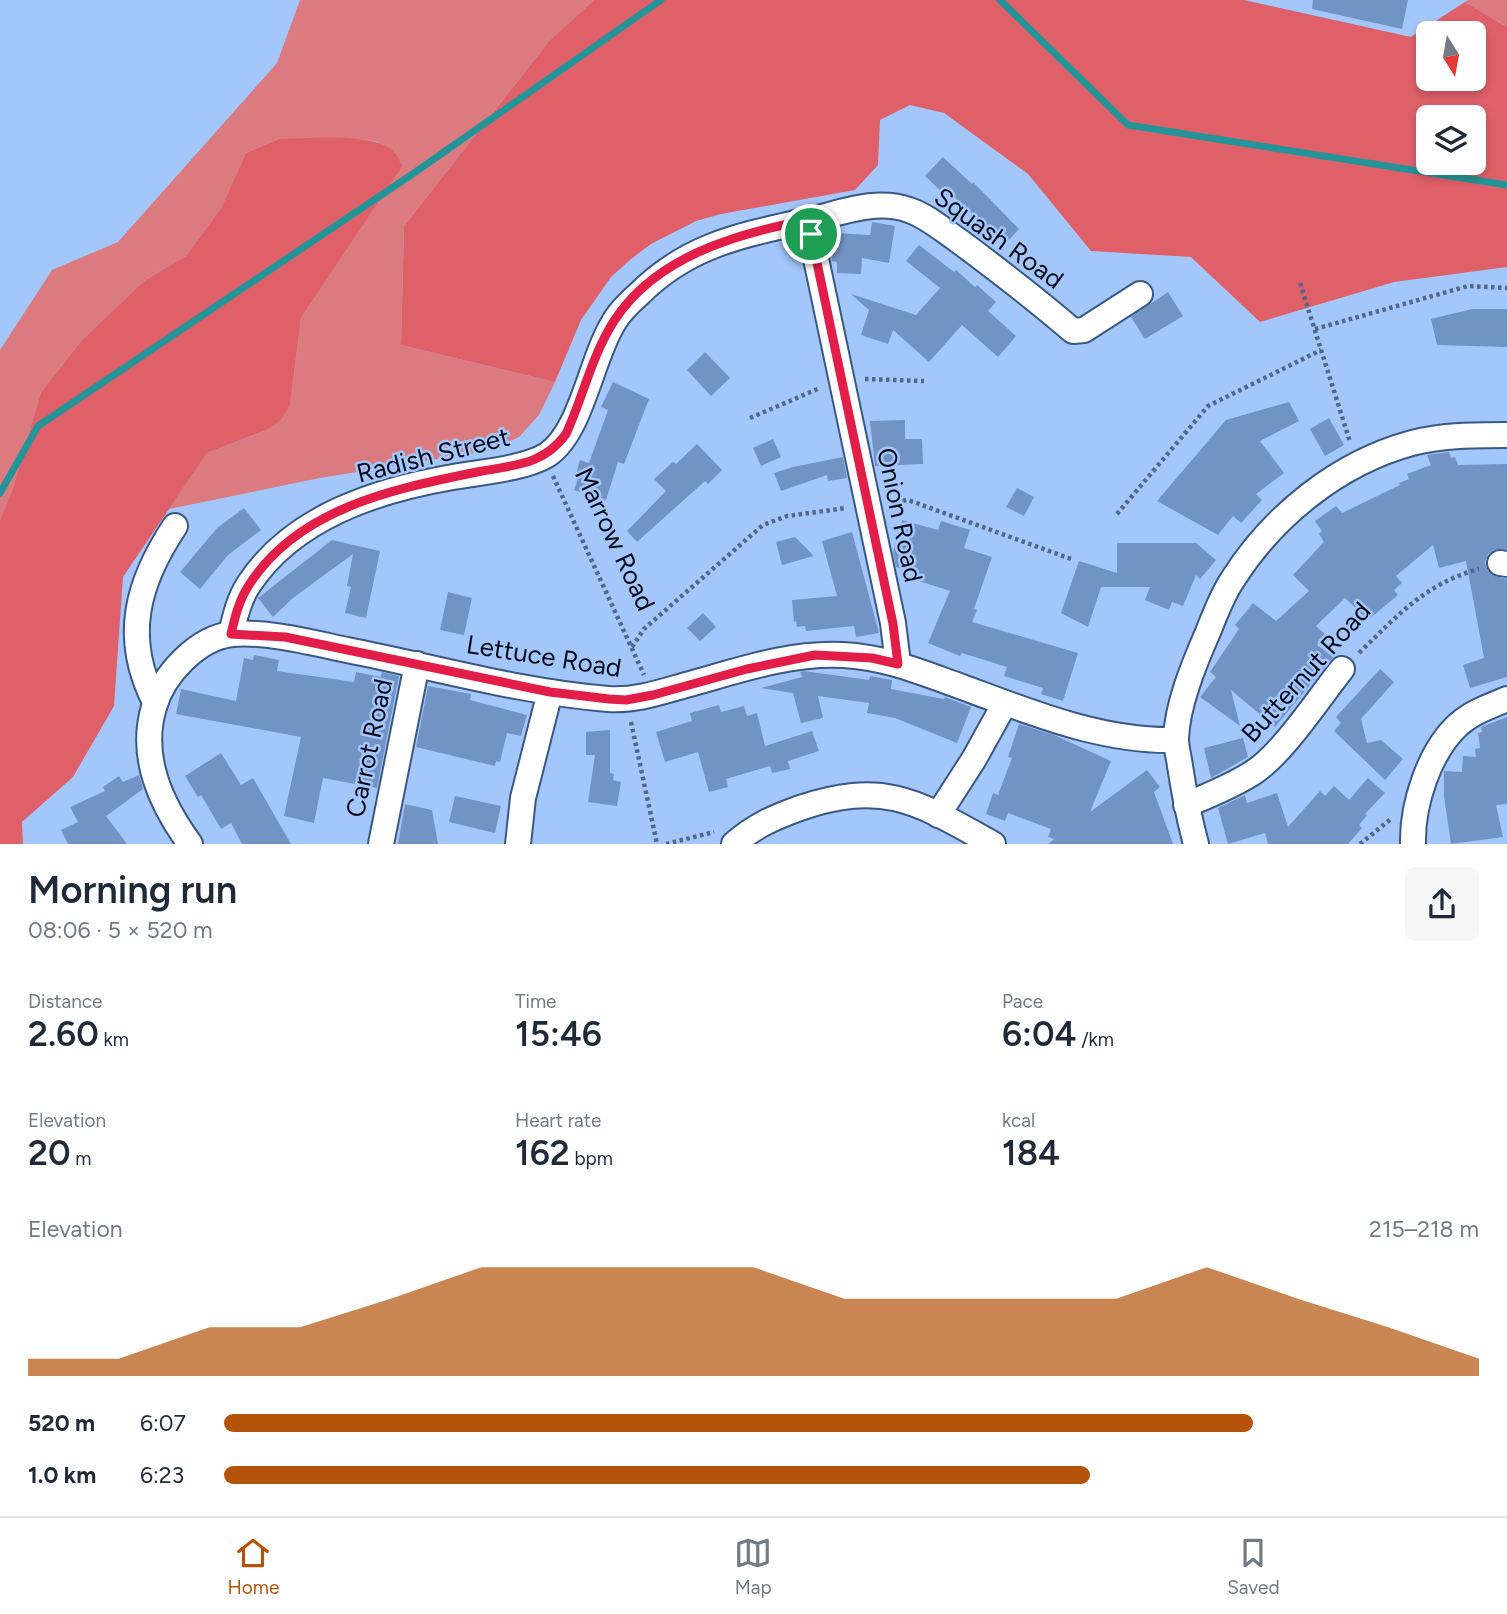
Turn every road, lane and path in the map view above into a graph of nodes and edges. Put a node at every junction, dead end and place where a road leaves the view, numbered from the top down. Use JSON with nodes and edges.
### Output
{"nodes":[{"id":1,"x":808,"y":220,"type":"junction"},
{"id":2,"x":1300,"y":283,"type":"dead end"},
{"id":3,"x":1507,"y":288,"type":"edge"},
{"id":4,"x":1140,"y":294,"type":"dead end"},
{"id":5,"x":1315,"y":329,"type":"junction"},
{"id":6,"x":1321,"y":350,"type":"junction"},
{"id":7,"x":841,"y":380,"type":"junction"},
{"id":8,"x":924,"y":381,"type":"dead end"},
{"id":9,"x":750,"y":418,"type":"dead end"},
{"id":10,"x":1507,"y":435,"type":"edge"},
{"id":11,"x":544,"y":456,"type":"junction"},
{"id":12,"x":1357,"y":465,"type":"junction"},
{"id":13,"x":868,"y":506,"type":"junction"},
{"id":14,"x":1117,"y":514,"type":"dead end"},
{"id":15,"x":175,"y":526,"type":"dead end"},
{"id":16,"x":1074,"y":560,"type":"dead end"},
{"id":17,"x":1504,"y":564,"type":"edge"},
{"id":18,"x":231,"y":634,"type":"junction"},
{"id":19,"x":417,"y":664,"type":"junction"},
{"id":20,"x":898,"y":664,"type":"junction"},
{"id":21,"x":1342,"y":669,"type":"joint"},
{"id":22,"x":550,"y":692,"type":"junction"},
{"id":23,"x":1507,"y":699,"type":"edge"},
{"id":24,"x":626,"y":700,"type":"junction"},
{"id":25,"x":155,"y":702,"type":"junction"},
{"id":26,"x":1005,"y":703,"type":"junction"},
{"id":27,"x":1176,"y":740,"type":"junction"},
{"id":28,"x":1186,"y":805,"type":"junction"},
{"id":29,"x":938,"y":815,"type":"junction"},
{"id":30,"x":190,"y":844,"type":"edge"},
{"id":31,"x":381,"y":844,"type":"edge"},
{"id":32,"x":518,"y":844,"type":"edge"},
{"id":33,"x":657,"y":844,"type":"edge"},
{"id":34,"x":734,"y":844,"type":"edge"},
{"id":35,"x":993,"y":844,"type":"edge"},
{"id":36,"x":1196,"y":844,"type":"edge"},
{"id":37,"x":1413,"y":844,"type":"edge"}],
"edges":[{"from":1,"to":4,"type":"street","name":"Squash Road"},
{"from":1,"to":7,"type":"street","name":"Onion Road"},
{"from":1,"to":11,"type":"street","name":"Marrow Road"},
{"from":2,"to":5,"type":"path"},
{"from":3,"to":5,"type":"path"},
{"from":5,"to":6,"type":"path"},
{"from":6,"to":12,"type":"path"},
{"from":6,"to":14,"type":"path"},
{"from":7,"to":8,"type":"path"},
{"from":7,"to":9,"type":"path"},
{"from":7,"to":13,"type":"street","name":"Onion Road"},
{"from":10,"to":12,"type":"street"},
{"from":11,"to":13,"type":"path","name":"Marrow Road"},
{"from":11,"to":18,"type":"street","name":"Radish Street"},
{"from":12,"to":27,"type":"street"},
{"from":13,"to":16,"type":"path","name":"Marrow Road"},
{"from":13,"to":20,"type":"street","name":"Onion Road"},
{"from":15,"to":25,"type":"street"},
{"from":17,"to":21,"type":"path","name":"Butternut Road"},
{"from":18,"to":19,"type":"street","name":"Lettuce Road"},
{"from":18,"to":25,"type":"street","name":"Lettuce Road"},
{"from":19,"to":22,"type":"street","name":"Lettuce Road"},
{"from":19,"to":31,"type":"street","name":"Carrot Road"},
{"from":20,"to":24,"type":"street","name":"Lettuce Road"},
{"from":20,"to":26,"type":"street","name":"Lettuce Road"},
{"from":21,"to":28,"type":"street","name":"Butternut Road"},
{"from":22,"to":24,"type":"street","name":"Lettuce Road"},
{"from":22,"to":32,"type":"street"},
{"from":23,"to":37,"type":"street"},
{"from":24,"to":33,"type":"path"},
{"from":25,"to":30,"type":"street","name":"Lettuce Road"},
{"from":26,"to":27,"type":"street","name":"Lettuce Road"},
{"from":26,"to":29,"type":"street"},
{"from":27,"to":28,"type":"street"},
{"from":28,"to":36,"type":"street"},
{"from":29,"to":34,"type":"street"},
{"from":29,"to":35,"type":"street"}]}
